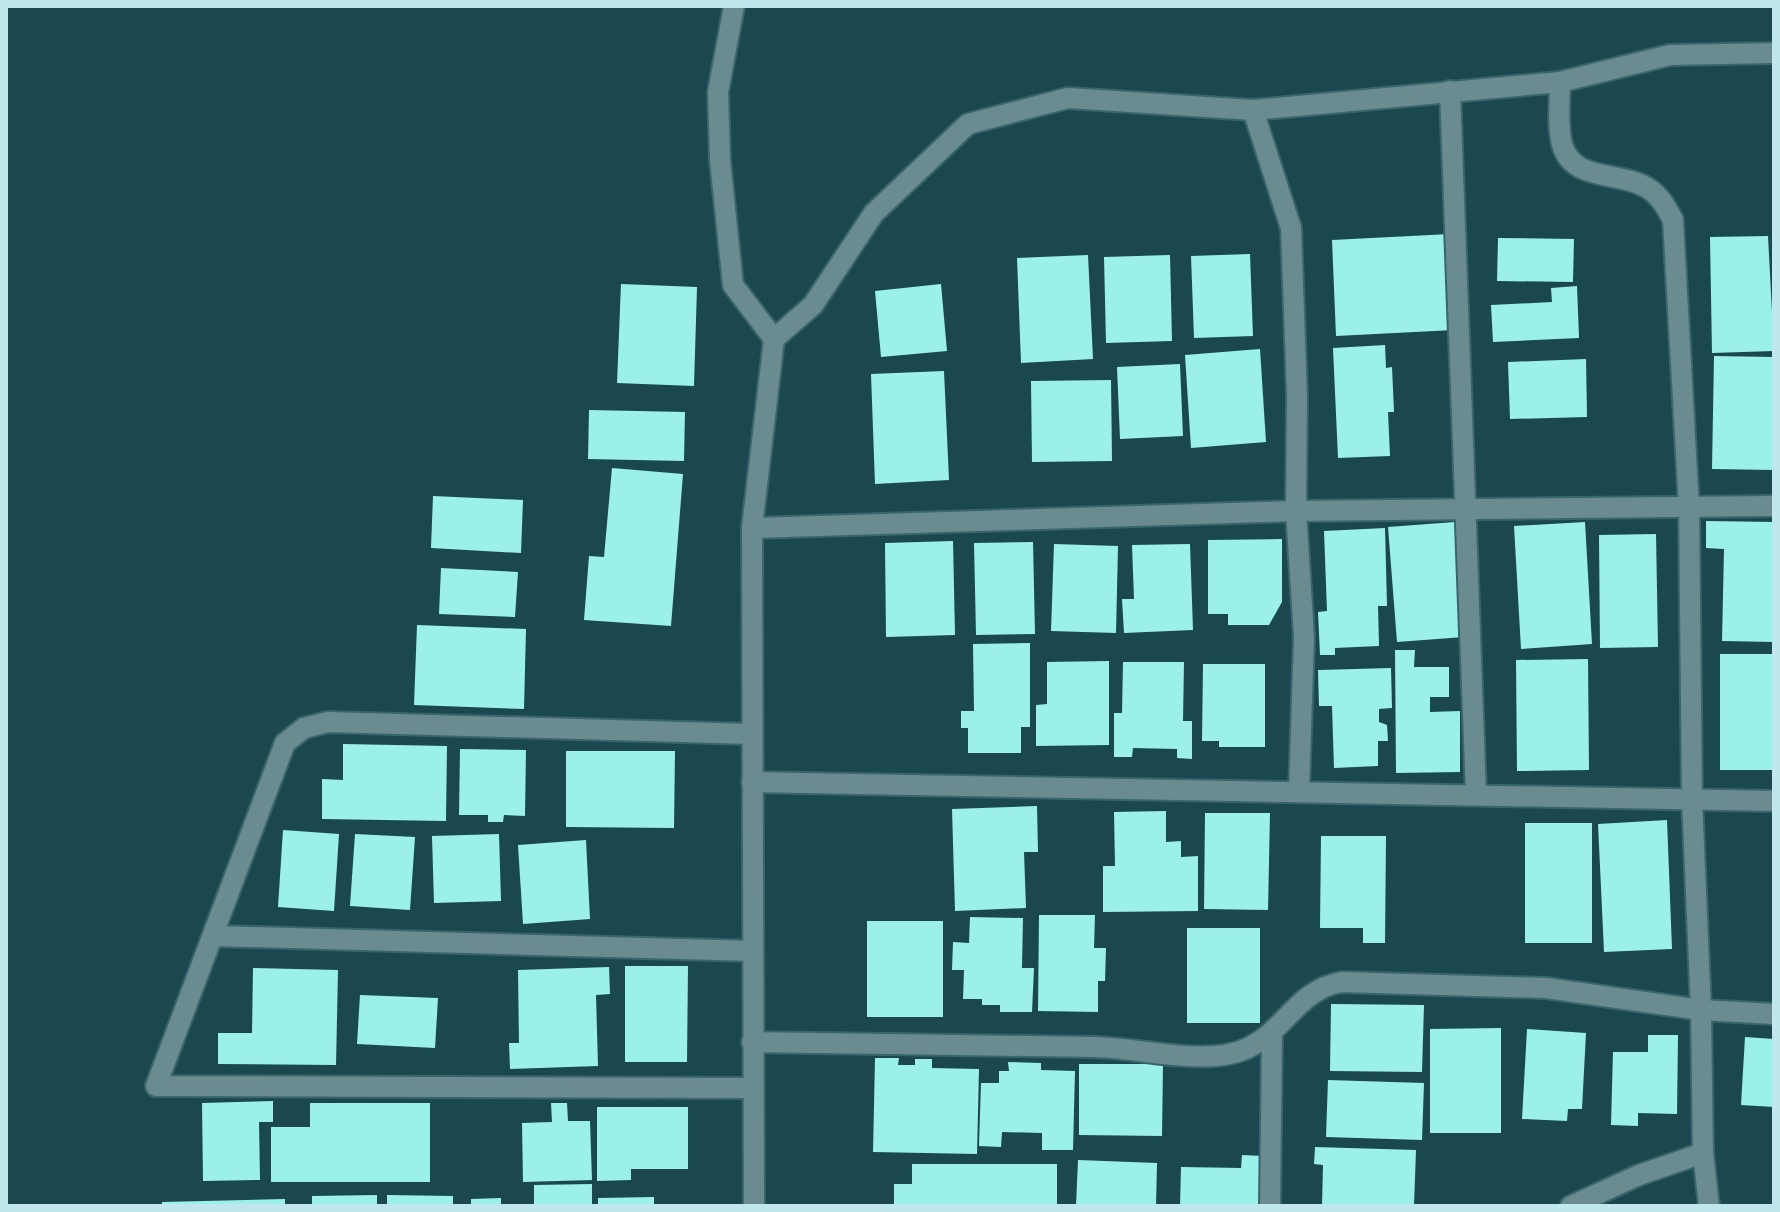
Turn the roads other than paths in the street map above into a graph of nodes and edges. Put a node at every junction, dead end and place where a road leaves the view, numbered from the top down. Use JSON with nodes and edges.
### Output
{"nodes":[{"id":1,"x":734,"y":6,"type":"edge"},
{"id":2,"x":1774,"y":53,"type":"edge"},
{"id":3,"x":1560,"y":82,"type":"junction"},
{"id":4,"x":1450,"y":91,"type":"junction"},
{"id":5,"x":1253,"y":110,"type":"junction"},
{"id":6,"x":774,"y":339,"type":"junction"},
{"id":7,"x":1774,"y":506,"type":"edge"},
{"id":8,"x":1689,"y":508,"type":"junction"},
{"id":9,"x":1466,"y":510,"type":"junction"},
{"id":10,"x":1296,"y":511,"type":"junction"},
{"id":11,"x":752,"y":528,"type":"junction"},
{"id":12,"x":751,"y":734,"type":"junction"},
{"id":13,"x":752,"y":782,"type":"junction"},
{"id":14,"x":1299,"y":791,"type":"junction"},
{"id":15,"x":1476,"y":795,"type":"junction"},
{"id":16,"x":1692,"y":799,"type":"junction"},
{"id":17,"x":1774,"y":801,"type":"edge"},
{"id":18,"x":214,"y":936,"type":"junction"},
{"id":19,"x":753,"y":951,"type":"junction"},
{"id":20,"x":1701,"y":1010,"type":"junction"},
{"id":21,"x":1774,"y":1014,"type":"edge"},
{"id":22,"x":1272,"y":1035,"type":"junction"},
{"id":23,"x":752,"y":1042,"type":"junction"},
{"id":24,"x":752,"y":1088,"type":"junction"},
{"id":25,"x":1703,"y":1153,"type":"junction"},
{"id":26,"x":754,"y":1206,"type":"edge"},
{"id":27,"x":1270,"y":1206,"type":"edge"},
{"id":28,"x":1571,"y":1206,"type":"edge"},
{"id":29,"x":1709,"y":1206,"type":"edge"}],
"edges":[{"from":1,"to":6,"type":"street"},
{"from":2,"to":3,"type":"street"},
{"from":3,"to":4,"type":"street"},
{"from":3,"to":8,"type":"street"},
{"from":4,"to":5,"type":"street"},
{"from":4,"to":9,"type":"street"},
{"from":5,"to":6,"type":"street"},
{"from":5,"to":10,"type":"street"},
{"from":6,"to":11,"type":"street"},
{"from":7,"to":8,"type":"street"},
{"from":8,"to":9,"type":"street"},
{"from":8,"to":16,"type":"street"},
{"from":9,"to":10,"type":"street"},
{"from":9,"to":15,"type":"street"},
{"from":10,"to":11,"type":"street"},
{"from":10,"to":14,"type":"street"},
{"from":11,"to":12,"type":"street"},
{"from":12,"to":13,"type":"street"},
{"from":12,"to":18,"type":"street"},
{"from":13,"to":14,"type":"street"},
{"from":13,"to":19,"type":"street"},
{"from":14,"to":15,"type":"street"},
{"from":15,"to":16,"type":"street"},
{"from":16,"to":17,"type":"street"},
{"from":16,"to":20,"type":"street"},
{"from":18,"to":19,"type":"street"},
{"from":18,"to":24,"type":"street"},
{"from":19,"to":23,"type":"street"},
{"from":20,"to":21,"type":"street"},
{"from":20,"to":22,"type":"street"},
{"from":20,"to":25,"type":"street"},
{"from":22,"to":23,"type":"street"},
{"from":22,"to":27,"type":"street"},
{"from":23,"to":24,"type":"street"},
{"from":24,"to":26,"type":"street"},
{"from":25,"to":28,"type":"street"},
{"from":25,"to":29,"type":"street"}]}
